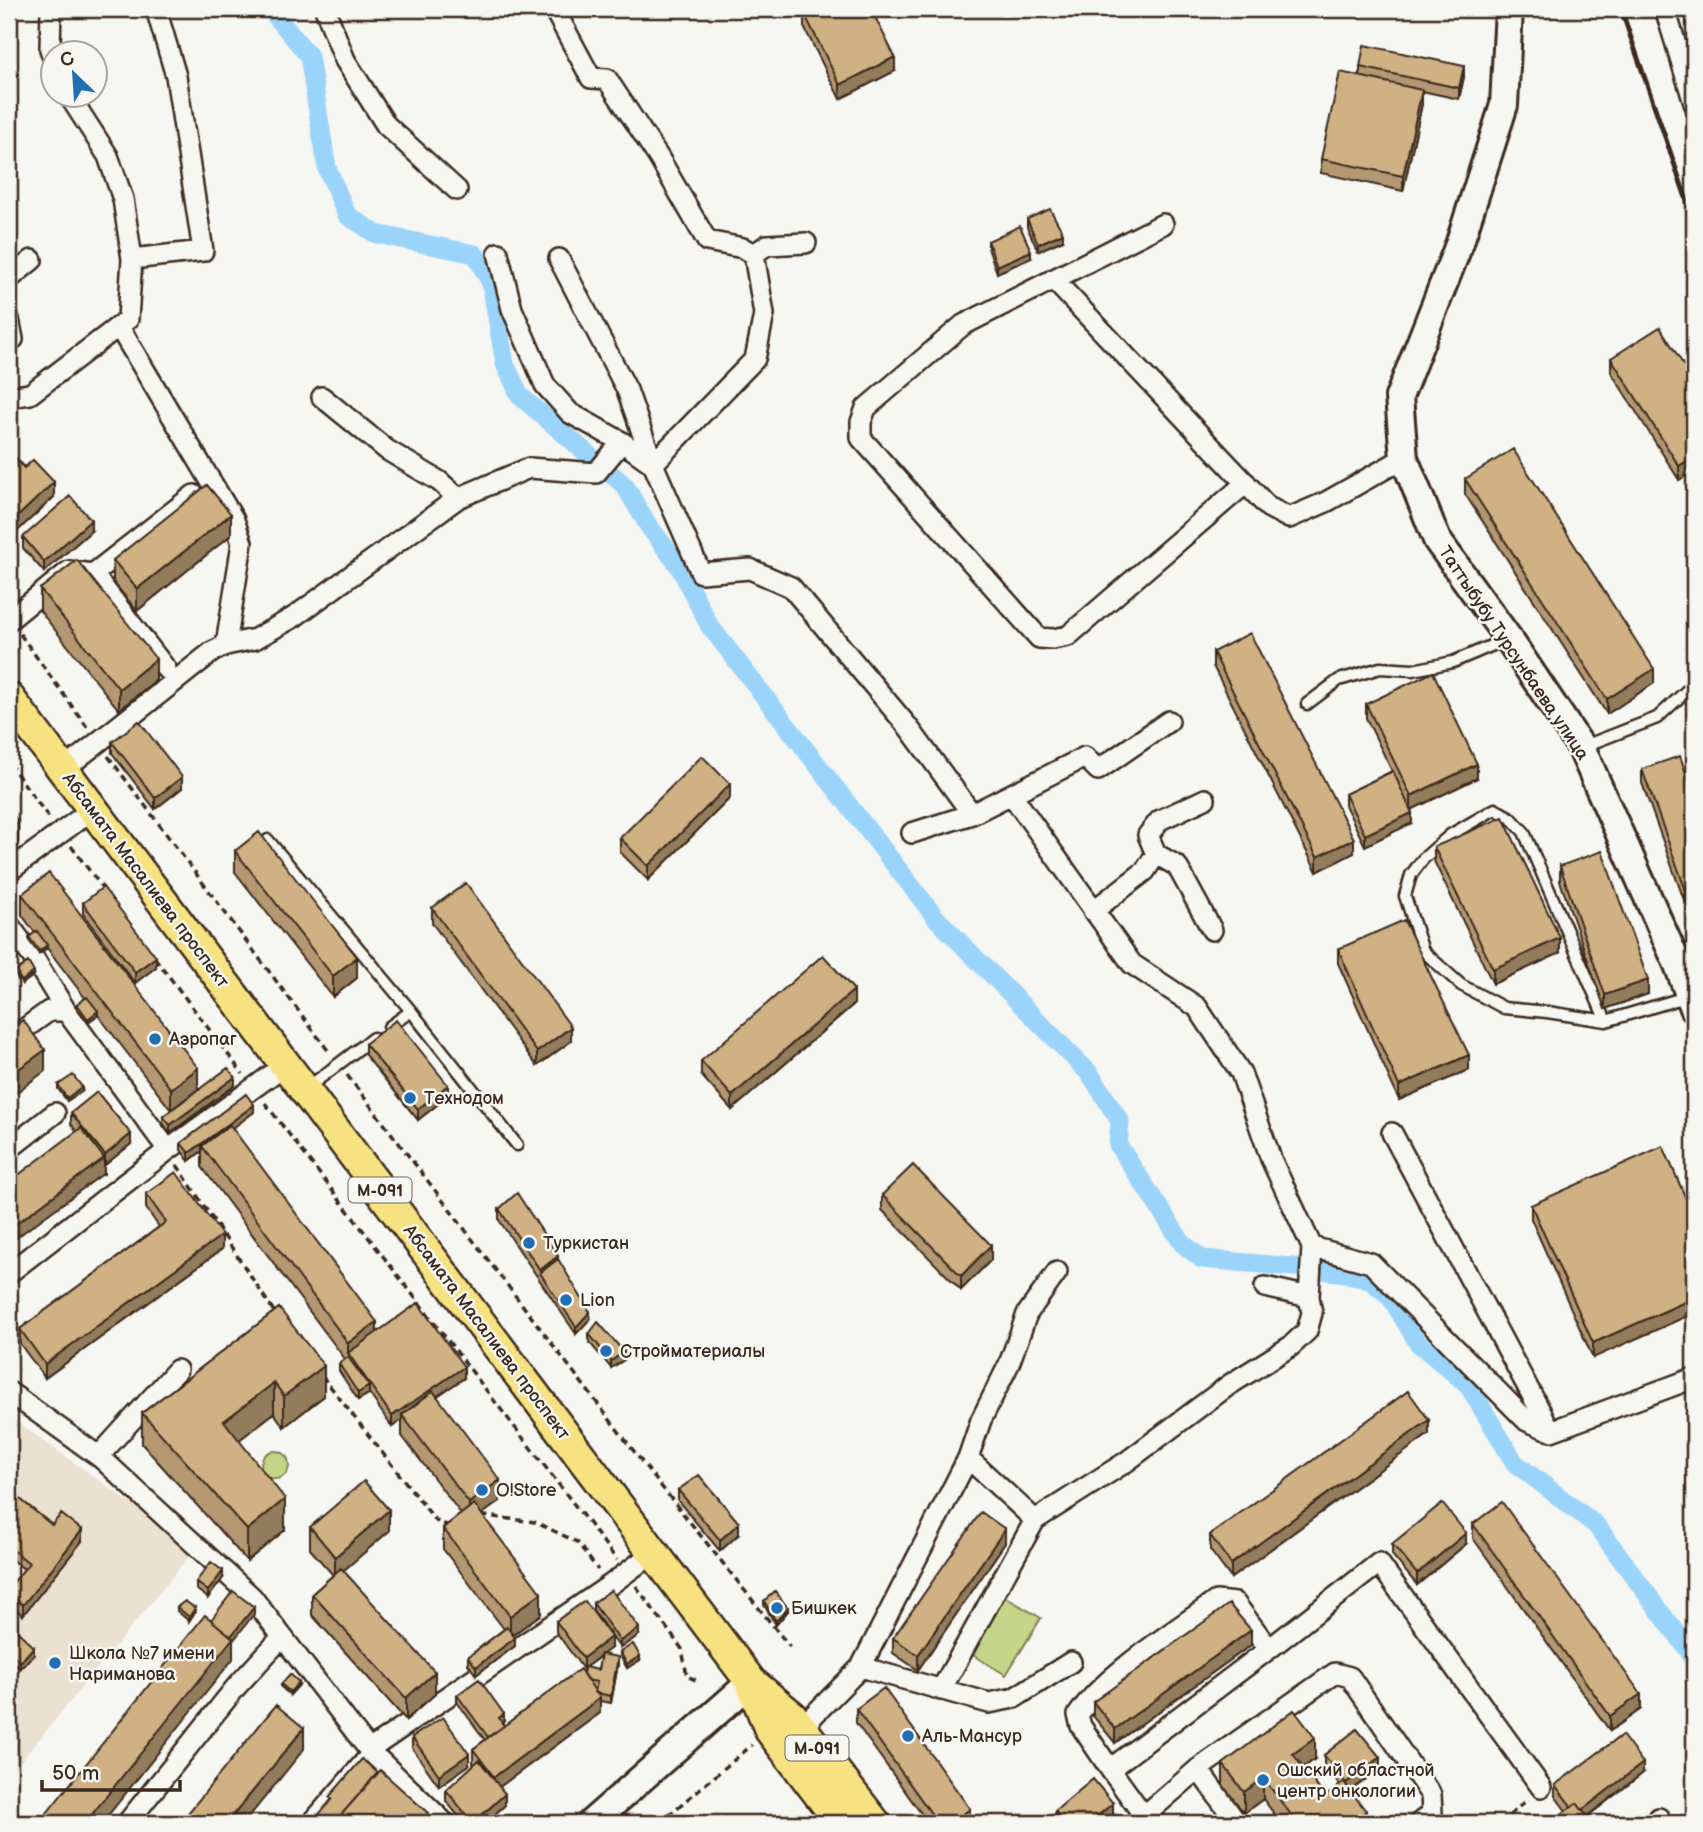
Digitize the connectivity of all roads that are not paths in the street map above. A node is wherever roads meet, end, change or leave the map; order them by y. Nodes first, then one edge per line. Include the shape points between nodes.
1 (51, 9) edge
2 (156, 9) edge
3 (325, 9) edge
4 (554, 9) edge
5 (1510, 9) edge
6 (1666, 9) edge
7 (50, 38) edge
8 (1694, 103) edge
9 (77, 108) edge
10 (457, 190) dead end
11 (1163, 223) dead end
12 (806, 243) dead end
13 (498, 253) dead end
14 (754, 254) junction
15 (132, 259) junction
16 (559, 259) dead end
17 (32, 260) dead end
18 (9, 279) edge
19 (1053, 279) junction
20 (9, 319) edge
21 (119, 327) junction
22 (9, 342) edge
23 (9, 397) edge
24 (322, 397) dead end
25 (616, 449) junction
26 (1404, 458) junction
27 (653, 464) junction
28 (1246, 483) junction
29 (194, 495) edge
30 (458, 498) junction
31 (93, 574) junction
32 (9, 620) edge
33 (1508, 638) junction
34 (226, 645) junction
35 (166, 668) dead end
36 (1694, 684) edge
37 (9, 698) edge
38 (1307, 704) dead end
39 (1169, 721) dead end
40 (1581, 747) junction
41 (63, 770) junction
42 (1012, 794) junction
43 (1205, 799) dead end
44 (93, 809) junction
45 (972, 814) junction
46 (912, 833) dead end
47 (268, 840) edge
48 (1156, 854) junction
49 (9, 870) edge
50 (1094, 911) junction
51 (9, 925) edge
52 (1212, 930) dead end
53 (1692, 1002) edge
54 (66, 1011) junction
55 (411, 1011) junction
56 (1605, 1021) junction
57 (9, 1040) edge
58 (285, 1065) junction
59 (304, 1090) junction
60 (55, 1113) dead end
61 (1392, 1133) dead end
62 (517, 1145) dead end
63 (9, 1149) edge
64 (167, 1150) junction
65 (1311, 1252) junction
66 (1057, 1272) dead end
67 (9, 1273) edge
68 (1265, 1287) dead end
69 (1309, 1289) junction
70 (177, 1370) dead end
71 (1694, 1378) edge
72 (9, 1392) edge
73 (1551, 1431) junction
74 (99, 1456) junction
75 (968, 1458) junction
76 (1035, 1520) junction
77 (654, 1552) junction
78 (282, 1637) junction
79 (1269, 1649) junction
80 (1071, 1662) dead end
81 (861, 1667) junction
82 (751, 1682) junction
83 (941, 1690) junction
84 (801, 1728) junction
85 (369, 1750) junction
86 (1110, 1769) junction
87 (1198, 1769) junction
88 (1541, 1787) road end
89 (1140, 1820) edge
90 (127, 1823) edge
91 (306, 1823) edge
92 (445, 1823) edge
93 (593, 1823) edge
94 (841, 1823) edge
95 (875, 1823) edge
96 (1237, 1823) edge
97 (1419, 1823) edge

1 - 7 street
2 - 15 street via 176,76 203,251
3 - 10 street via 345,60 386,125
4 - 14 street via 590,78 607,79 707,241
5 - 26 street, Таттыбубу Турсунбаева улица via 1504,105 1460,242 1399,397
6 - 8 street
9 - 15 street via 108,156 123,199
11 - 19 street
12 - 14 street via 767,245
13 - 25 street via 512,309 545,385 570,413
14 - 27 street via 764,314 755,359
15 - 21 street via 128,319
16 - 27 street via 627,390
17 - 18 street
19 - 28 street
19 - 28 street via 963,325 866,408 861,438 1039,639 1068,636
20 - 22 street via 13,339
21 - 23 street via 30,394
21 - 34 street via 234,520 242,543
24 - 30 street via 387,450
25 - 27 street
25 - 30 street via 596,473 529,468
26 - 28 street via 1289,518 1268,507
26 - 33 street, Таттыбубу Турсунбаева улица via 1437,540
27 - 45 street via 701,573 750,569 791,587 909,728
29 - 31 street
30 - 34 street via 294,617 255,639
31 - 32 street via 69,570
31 - 35 street
33 - 38 lane via 1453,662 1413,670 1380,668 1339,680
33 - 40 street, Таттыбубу Турсунбаева улица
34 - 41 street
36 - 40 lane via 1657,718
37 - 41 main road, Абсамата Масалиева проспект / М-091
39 - 42 street via 1098,771 1085,757
40 - 53 street, Таттыбубу Турсунбаева улица via 1682,963
41 - 44 main road, Абсамата Масалиева проспект / М-091
42 - 45 street
42 - 50 street
43 - 48 street via 1160,820 1148,835
44 - 49 street
44 - 58 main road, Абсамата Масалиева проспект / М-091
45 - 46 street
47 - 55 lane
48 - 50 street via 1145,871
48 - 52 street via 1177,866
50 - 65 street via 1132,964 1197,1007 1241,1073
51 - 54 street
53 - 56 lane
54 - 57 street via 49,1011
54 - 64 street
55 - 59 lane
55 - 62 lane
56 - 56 lane via 1504,1008 1461,985 1423,951 1405,896 1411,875 1423,859 1450,835 1496,809 1511,818 1524,832
58 - 59 main road, Абсамата Масалиева проспект / М-091
58 - 64 street
59 - 77 main road, Абсамата Масалиева проспект / М-091
60 - 63 street
61 - 73 street
64 - 67 street
65 - 69 street
65 - 73 street via 1371,1263 1527,1420
66 - 75 street via 1027,1314
68 - 69 street
69 - 76 street via 1312,1313 1307,1331 1291,1346
70 - 74 street
71 - 73 street
72 - 74 street
74 - 78 street via 253,1597
75 - 76 street
75 - 81 street
76 - 83 street
77 - 82 main road, Абсамата Масалиева проспект / М-091
77 - 85 street
78 - 85 street
78 - 90 street
79 - 86 street
79 - 86 street via 1235,1603 1216,1601 1128,1665 1078,1715
79 - 88 street via 1379,1563
80 - 83 street via 1014,1698 989,1703
81 - 83 street
81 - 84 street
82 - 84 main road, Абсамата Масалиева проспект / М-091
82 - 93 street
82 - 94 main road, М-091 via 770,1730
84 - 95 main road, Абсамата Масалиева проспект / М-091
85 - 91 lane
85 - 92 street
86 - 89 street
87 - 89 street
87 - 96 street
87 - 97 street via 1335,1673 1350,1677 1431,1795 1432,1814

